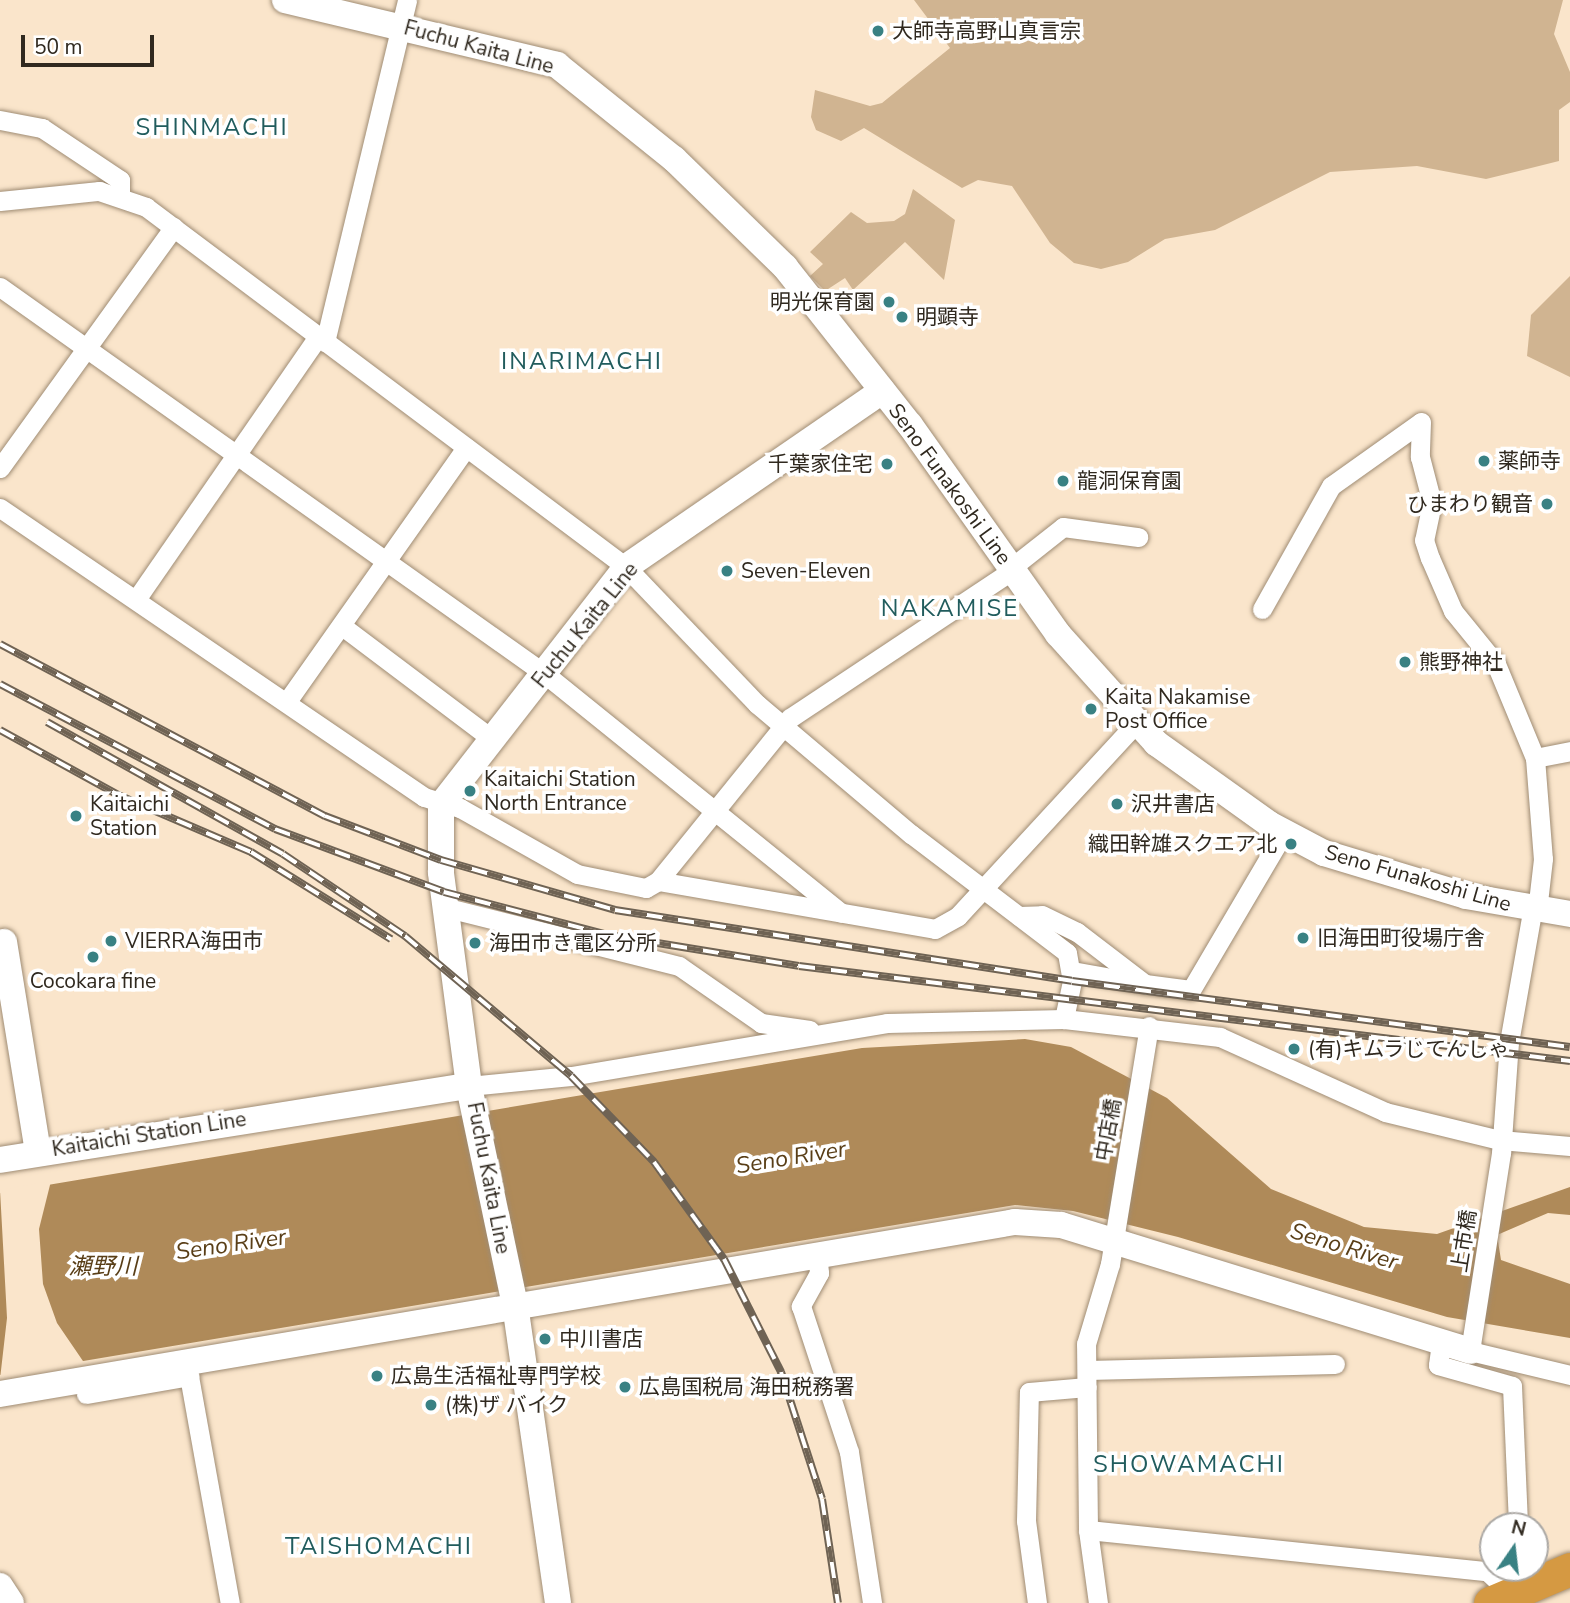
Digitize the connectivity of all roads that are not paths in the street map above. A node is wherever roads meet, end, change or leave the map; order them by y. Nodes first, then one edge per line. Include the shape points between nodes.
1 (285, 0) edge
2 (407, 0) edge
3 (400, 25) junction
4 (0, 120) edge
5 (121, 195) junction
6 (0, 201) edge
7 (173, 228) junction
8 (0, 287) edge
9 (321, 339) junction
10 (86, 348) junction
11 (882, 391) junction
12 (466, 448) junction
13 (236, 456) junction
14 (0, 468) edge
15 (0, 508) edge
16 (1138, 537) dead end
17 (385, 561) junction
18 (626, 567) junction
19 (1012, 569) junction
20 (138, 598) junction
21 (1262, 609) dead end
22 (342, 626) junction
23 (545, 674) junction
24 (288, 700) junction
25 (1136, 723) junction
26 (783, 726) junction
27 (492, 739) junction
28 (1570, 751) edge
29 (1535, 758) junction
30 (441, 805) junction
31 (713, 813) junction
32 (1284, 832) junction
33 (658, 881) junction
34 (981, 891) junction
35 (448, 908) junction
36 (1535, 911) junction
37 (1570, 914) edge
38 (1019, 916) junction
39 (846, 917) junction
40 (1069, 928) junction
41 (4, 942) dead end
42 (1078, 972) junction
43 (1145, 984) junction
44 (1064, 1019) junction
45 (829, 1033) junction
46 (1148, 1034) junction
47 (472, 1095) junction
48 (1570, 1146) edge
49 (1501, 1147) junction
50 (38, 1151) junction
51 (0, 1160) edge
52 (1113, 1233) junction
53 (817, 1253) junction
54 (513, 1298) junction
55 (1441, 1343) junction
56 (1471, 1343) junction
57 (1335, 1364) dead end
58 (1570, 1375) edge
59 (136, 1377) junction
60 (1087, 1379) junction
61 (0, 1394) edge
62 (86, 1394) dead end
63 (1517, 1512) edge
64 (1088, 1530) junction
65 (1570, 1569) edge
66 (0, 1586) edge
67 (1516, 1592) edge
68 (11, 1603) edge
69 (230, 1603) edge
70 (558, 1603) edge
71 (872, 1603) edge
72 (1037, 1603) edge
73 (1098, 1603) edge

1 - 3 main road, Fuchu Kaita Line
2 - 3 street
3 - 9 street
3 - 11 main road, Fuchu Kaita Line via 557,65 740,221 785,267
4 - 5 street via 42,128 120,180
5 - 6 street via 99,191
5 - 7 street
7 - 9 street
7 - 10 street
8 - 10 street
9 - 12 street
9 - 13 street
10 - 13 street
10 - 14 street
11 - 18 main road, Fuchu Kaita Line
11 - 19 main road, Seno Funakoshi Line
12 - 17 street
12 - 18 street
13 - 17 street
13 - 20 street
15 - 20 street
16 - 19 street via 1063,527
17 - 22 street
17 - 23 street
18 - 23 main road, Fuchu Kaita Line
18 - 26 street
19 - 25 main road, Seno Funakoshi Line via 1090,674
19 - 26 street
20 - 24 street
21 - 29 street, 上市橋 via 1331,486 1421,422 1420,457 1432,503 1424,540 1430,558 1453,611 1496,664
22 - 24 street
22 - 27 street
23 - 27 main road, Fuchu Kaita Line
23 - 31 street
24 - 30 street
25 - 32 main road, Seno Funakoshi Line
25 - 34 street
26 - 31 street
26 - 34 street
27 - 30 main road, Fuchu Kaita Line
28 - 29 street
29 - 36 street, 上市橋 via 1543,859
30 - 33 street via 460,808 577,874 646,888
30 - 35 main road, Fuchu Kaita Line
31 - 33 street
31 - 39 street
32 - 36 main road, Seno Funakoshi Line via 1351,862
32 - 43 street via 1191,990
33 - 39 street
34 - 38 street
34 - 39 street via 935,929
35 - 45 street via 679,966 761,1023
35 - 47 main road, Fuchu Kaita Line
36 - 37 main road, Seno Funakoshi Line
36 - 49 street, 上市橋 via 1509,1042
38 - 40 street via 1042,915
38 - 42 street via 1067,953
40 - 42 street
40 - 43 street
41 - 50 main road, Kaitaichi Station Line
42 - 43 street
42 - 44 street
44 - 45 street via 937,1019
44 - 46 street
45 - 47 street
46 - 49 street via 1220,1037 1385,1112
46 - 52 street, 中店橋
47 - 50 main road, Kaitaichi Station Line
47 - 54 main road, Fuchu Kaita Line
48 - 49 street
49 - 56 street, 上市橋
50 - 51 main road
52 - 53 main road via 1015,1222
52 - 55 main road
52 - 60 street, 中店橋 via 1086,1344
53 - 54 main road
53 - 71 street via 819,1273 801,1306 849,1452
54 - 59 main road
54 - 70 main road, Fuchu Kaita Line
55 - 56 main road
55 - 63 street via 1438,1365 1512,1386
56 - 58 street
57 - 60 street
59 - 61 main road
59 - 62 street
59 - 69 street via 189,1376
60 - 64 street, 中店橋
60 - 72 street via 1029,1392 1026,1521
64 - 67 street via 1487,1571
64 - 73 street, 中店橋
65 - 67 highway
66 - 68 main road

